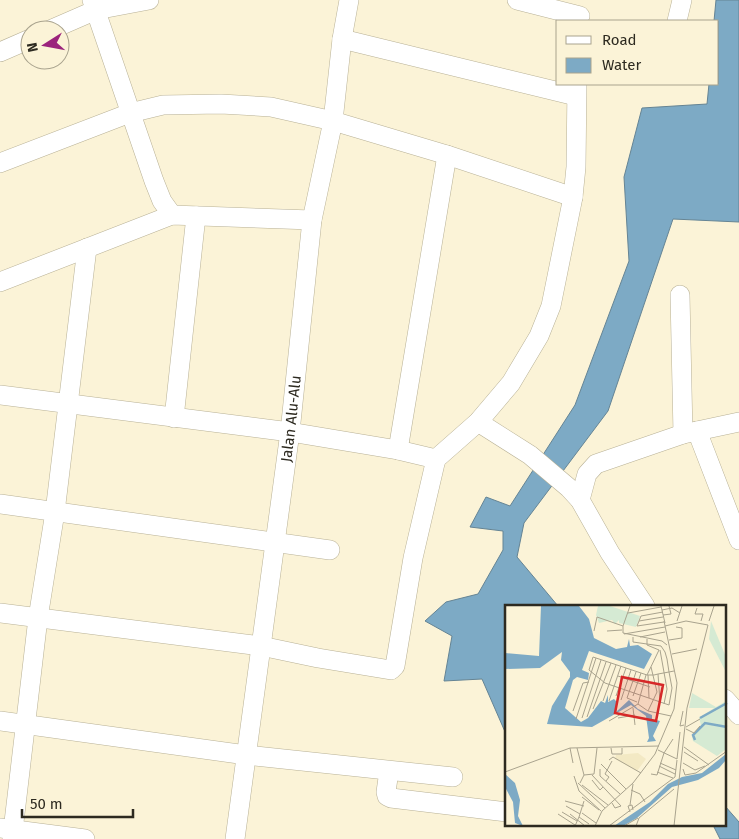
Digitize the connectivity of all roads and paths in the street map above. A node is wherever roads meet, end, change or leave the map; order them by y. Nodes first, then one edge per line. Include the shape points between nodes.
1 (149, 0) edge
2 (349, 0) edge
3 (517, 0) edge
4 (682, 0) edge
5 (94, 5) edge
6 (580, 12) edge
7 (68, 20) edge
8 (678, 20) edge
9 (342, 39) junction
10 (20, 43) edge
11 (0, 52) edge
12 (577, 90) edge
13 (130, 112) junction
14 (333, 121) junction
15 (447, 155) junction
16 (0, 163) edge
17 (573, 197) junction
18 (172, 214) junction
19 (196, 216) junction
20 (312, 220) junction
21 (87, 248) junction
22 (0, 282) edge
23 (680, 295) dead end
24 (0, 396) edge
25 (67, 404) junction
26 (174, 418) junction
27 (478, 422) junction
28 (739, 422) edge
29 (290, 432) junction
30 (690, 433) junction
31 (398, 450) junction
32 (436, 459) junction
33 (574, 494) junction
34 (0, 504) edge
35 (55, 512) junction
36 (735, 515) edge
37 (739, 540) edge
38 (276, 541) junction
39 (330, 550) dead end
40 (643, 605) edge
41 (0, 613) edge
42 (38, 618) junction
43 (261, 646) junction
44 (0, 721) edge
45 (26, 725) junction
46 (246, 755) junction
47 (389, 771) junction
48 (453, 777) dead end
49 (505, 812) edge
50 (8, 832) edge
51 (85, 839) edge
52 (235, 839) edge

1 - 5 street
2 - 9 street, Jalan Alu-Alu
3 - 6 street
4 - 8 street
5 - 7 street
5 - 13 street
9 - 12 street
9 - 14 street, Jalan Alu-Alu
10 - 11 street
12 - 17 street
13 - 14 street via 163,105 271,106
13 - 16 street
13 - 18 street via 162,201
14 - 15 street
14 - 20 street, Jalan Alu-Alu
15 - 17 street
15 - 31 street
17 - 27 street via 552,306 539,336 511,383
18 - 19 street
18 - 21 street
19 - 20 street
19 - 26 street
20 - 29 street, Jalan Alu-Alu
21 - 22 street
21 - 25 street
23 - 30 street
24 - 25 street
25 - 26 street
25 - 35 street
26 - 29 street
27 - 32 street
27 - 33 street via 530,455
28 - 30 street
29 - 31 street
29 - 38 street, Jalan Alu-Alu
30 - 33 street via 596,464
30 - 36 street
31 - 32 street
32 - 43 street via 413,558 395,666 391,670
33 - 40 street
34 - 35 street
35 - 38 street
35 - 42 street
36 - 37 street
38 - 39 street
38 - 43 street, Jalan Alu-Alu
41 - 42 street
42 - 43 street
42 - 45 street
43 - 46 street, Jalan Alu-Alu
44 - 45 street
45 - 46 street
45 - 50 street
46 - 47 street
46 - 52 street, Jalan Alu-Alu
47 - 48 street
47 - 49 street via 386,792 391,798
50 - 51 street

